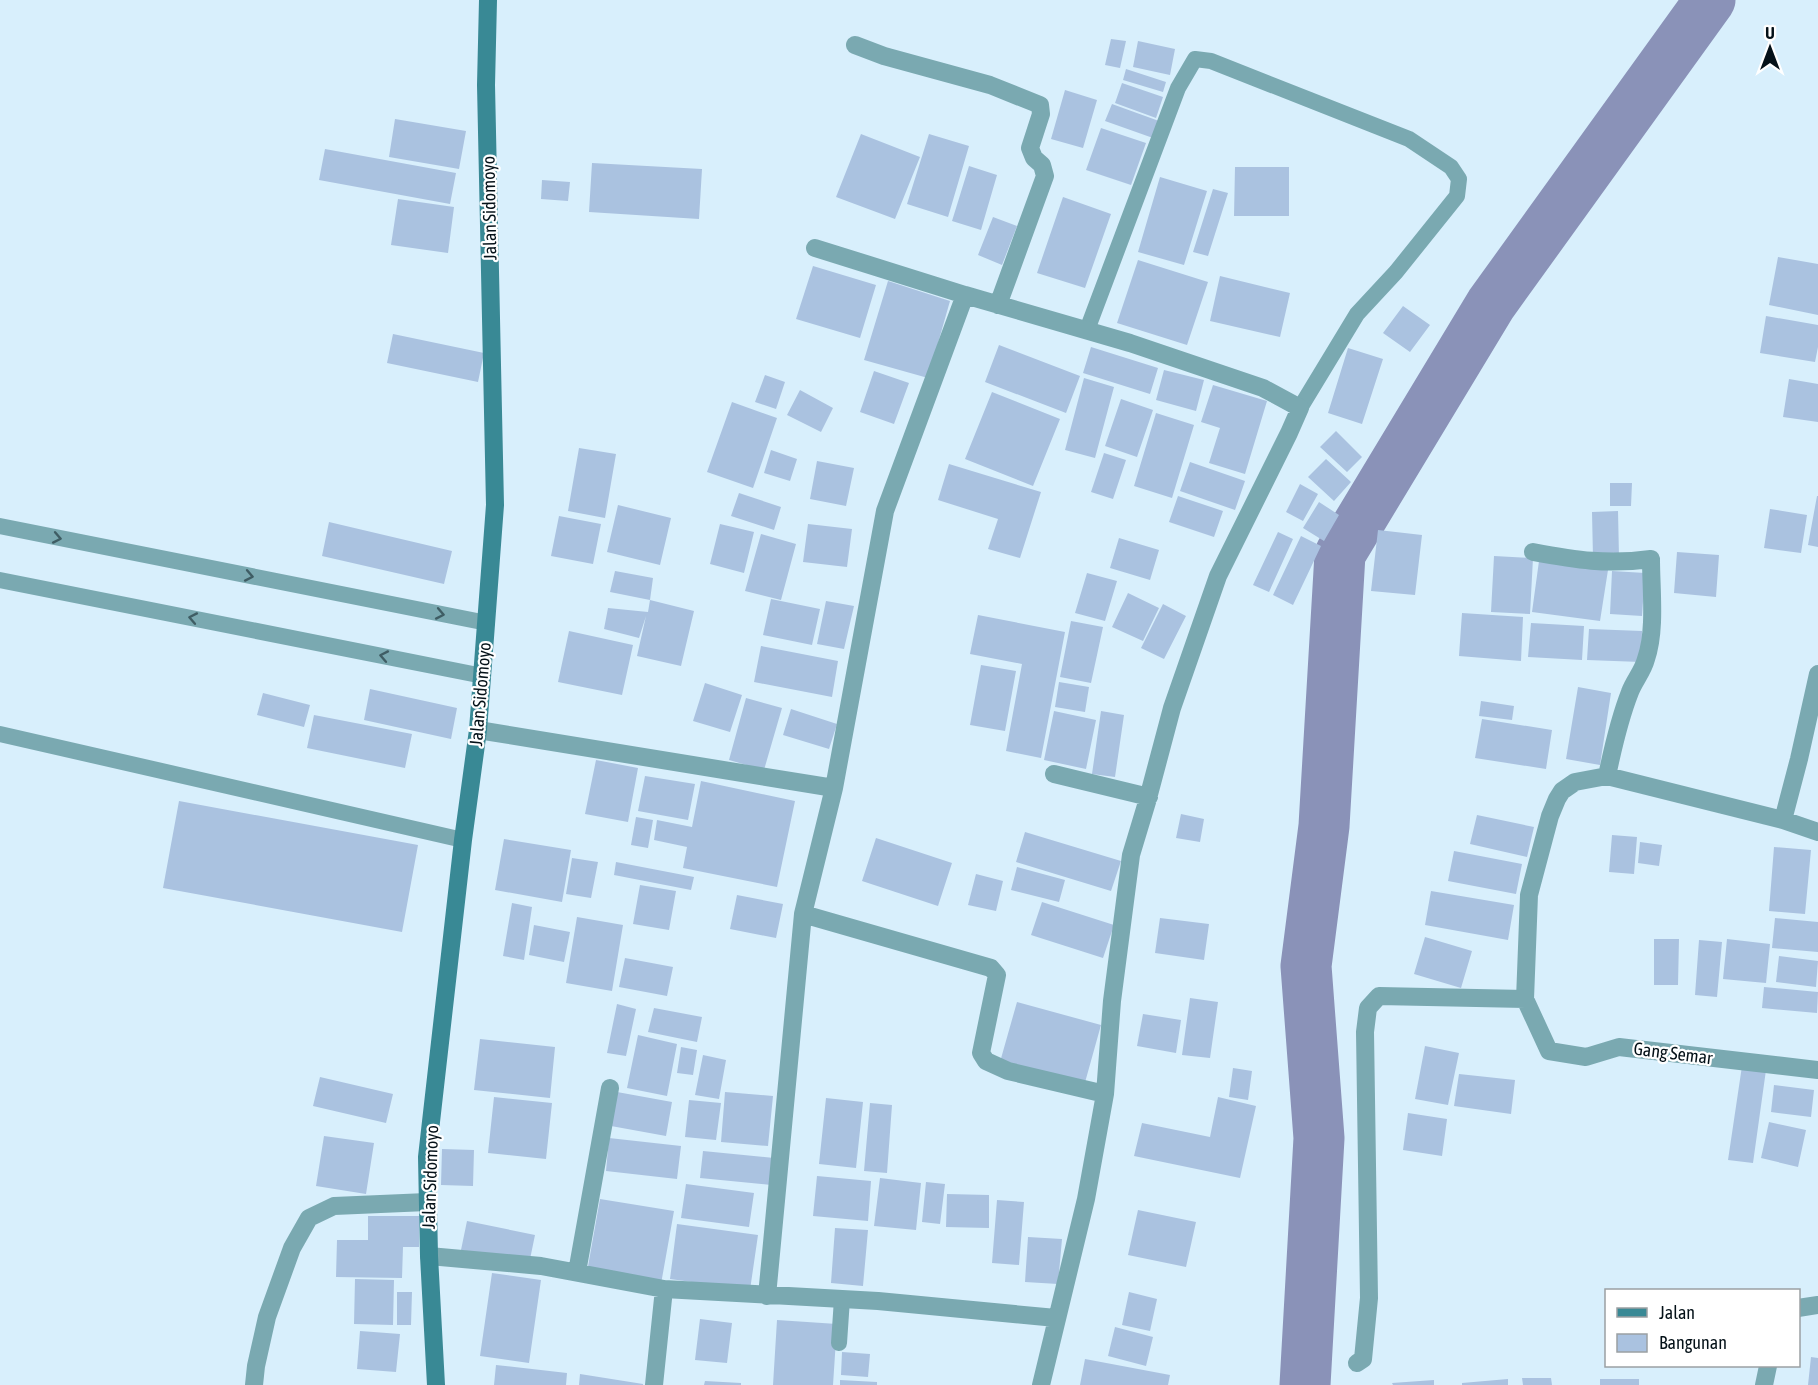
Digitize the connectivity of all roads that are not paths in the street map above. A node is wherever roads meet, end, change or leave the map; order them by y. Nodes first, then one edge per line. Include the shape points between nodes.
1 (488, 0) edge
2 (855, 45) dead end
3 (815, 248) dead end
4 (965, 295) junction
5 (998, 305) junction
6 (1087, 330) junction
7 (1300, 408) junction
8 (0, 526) edge
9 (1533, 552) dead end
10 (0, 580) edge
11 (487, 623) junction
12 (1818, 674) edge
13 (483, 676) junction
14 (478, 730) junction
15 (0, 734) edge
16 (1054, 774) dead end
17 (1607, 776) junction
18 (834, 788) junction
19 (1149, 797) junction
20 (1783, 820) junction
21 (1818, 832) edge
22 (463, 840) junction
23 (804, 914) junction
24 (1525, 999) junction
25 (1818, 1070) edge
26 (610, 1088) dead end
27 (1106, 1094) junction
28 (427, 1202) junction
29 (429, 1256) junction
30 (577, 1272) junction
31 (664, 1289) junction
32 (767, 1296) junction
33 (842, 1299) junction
34 (1818, 1305) edge
35 (1800, 1308) edge
36 (1056, 1318) junction
37 (839, 1343) dead end
38 (1357, 1362) dead end
39 (1768, 1367) edge
40 (254, 1385) edge
41 (436, 1385) edge
42 (654, 1385) edge
43 (1041, 1385) edge
44 (1764, 1385) edge

1 - 11 main road, Jalan Sidomoyo via 486,85 495,505
2 - 5 street via 990,85 1040,105 1041,114 1030,148 1045,176
3 - 4 street
4 - 5 street
4 - 18 street via 885,511
5 - 6 street
6 - 7 street via 1263,388
6 - 7 lane via 1178,88 1195,59 1212,61 1409,139 1451,167 1459,179 1457,196 1358,314
7 - 19 street via 1218,576 1172,708
8 -> 11 lane
9 - 17 street via 1578,561 1623,563 1651,559 1651,639 1646,661 1622,712
13 -> 10 lane
11 - 13 main road, Jalan Sidomoyo
12 - 20 street
13 - 14 main road, Jalan Sidomoyo
14 - 18 street
14 - 22 main road, Jalan Sidomoyo
15 - 22 lane
16 - 19 street
17 - 20 street
17 - 24 street via 1575,782 1562,791 1553,806 1529,895
18 - 23 street
19 - 27 street via 1131,855 1112,1001
20 - 21 street
22 - 28 main road, Jalan Sidomoyo via 427,1157
23 - 27 street via 991,968 997,975 981,1053 986,1061 1008,1071
23 - 32 street
24 - 25 street, Gang Semar via 1549,1051 1586,1057 1619,1047
24 - 38 street via 1379,996 1368,1008 1365,1032 1369,1298 1363,1359
26 - 30 street
27 - 36 street via 1086,1199
28 - 29 main road, Jalan Sidomoyo
28 - 40 street via 334,1206 309,1218 292,1248 267,1317
29 - 30 street
29 - 41 main road, Jalan Sidomoyo
30 - 31 street
31 - 32 street
31 - 42 street
32 - 33 street
33 - 36 street
33 - 37 lane
34 - 35 street
36 - 43 street
39 - 44 street

